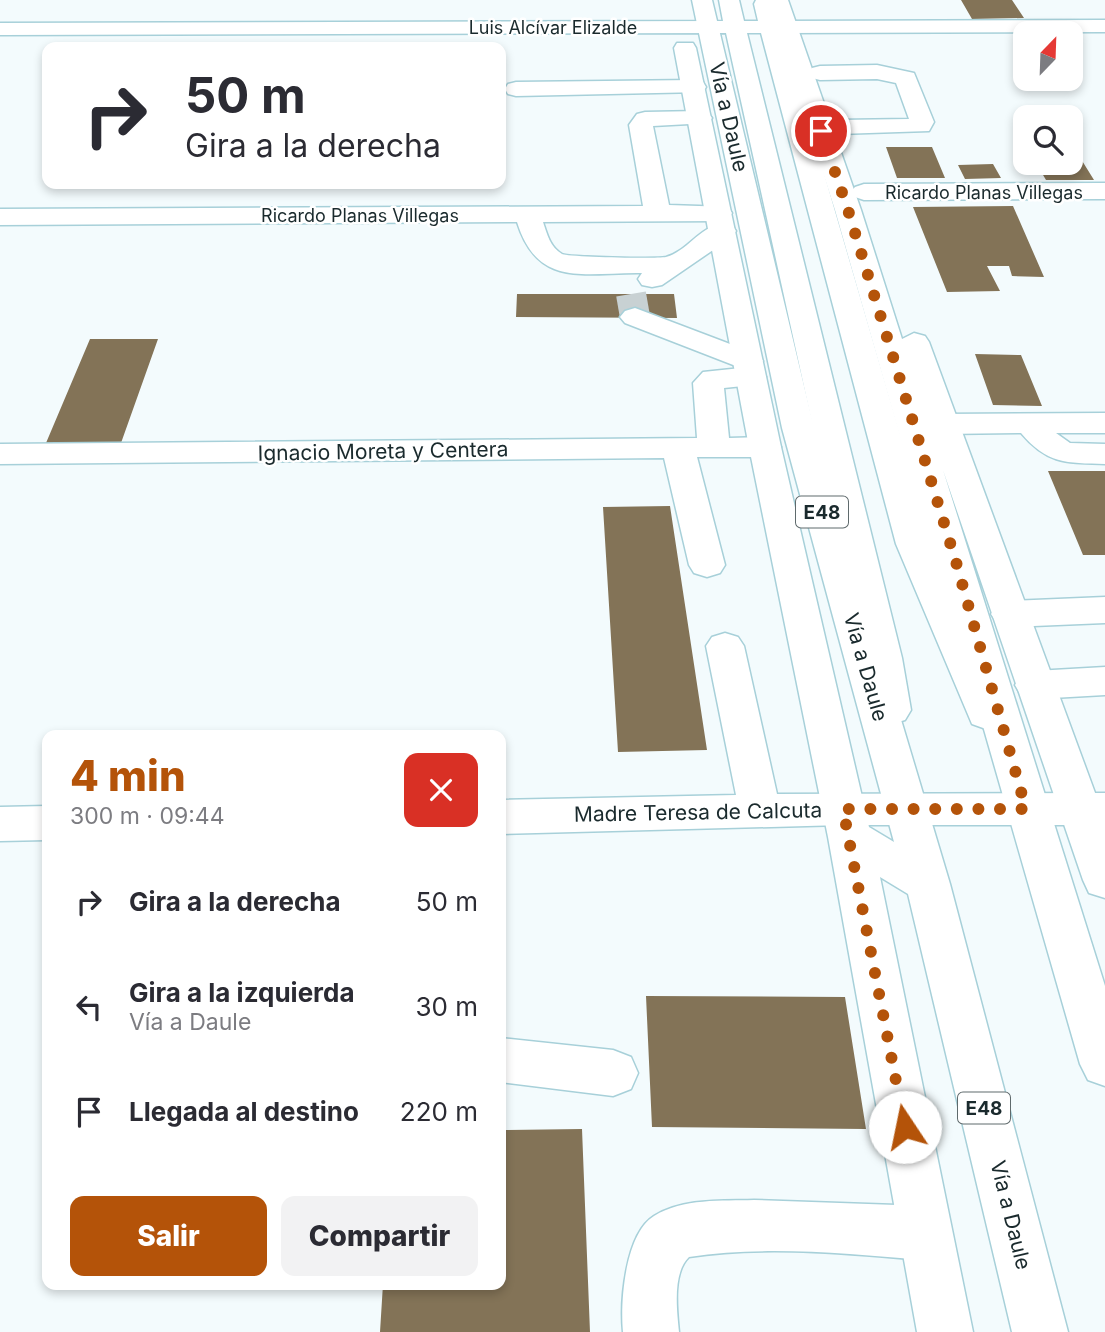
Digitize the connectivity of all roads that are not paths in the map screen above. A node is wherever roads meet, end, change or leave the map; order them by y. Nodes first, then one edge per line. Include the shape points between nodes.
1 (31, 9) dead end
2 (433, 9) dead end
3 (744, 14) edge
4 (1105, 26) edge
5 (647, 27) junction
6 (10, 29) edge
7 (820, 73) junction
8 (695, 88) junction
9 (516, 89) dead end
10 (700, 118) junction
11 (839, 127) junction
12 (1105, 191) edge
13 (864, 192) junction
14 (657, 213) junction
15 (527, 214) junction
16 (0, 218) edge
17 (721, 222) junction
18 (673, 265) junction
19 (873, 293) junction
20 (905, 314) junction
21 (750, 369) junction
22 (1029, 423) junction
23 (1105, 423) edge
24 (942, 424) junction
25 (713, 434) junction
26 (765, 447) junction
27 (678, 448) junction
28 (469, 450) junction
29 (0, 454) edge
30 (1105, 454) edge
31 (707, 565) dead end
32 (1105, 610) edge
33 (1010, 614) junction
34 (724, 646) dead end
35 (1105, 681) edge
36 (1035, 685) junction
37 (906, 809) junction
38 (1026, 809) junction
39 (1093, 809) edge
40 (760, 811) junction
41 (506, 817) edge
42 (42, 823) edge
43 (846, 823) junction
44 (0, 824) edge
45 (1105, 880) edge
46 (928, 884) junction
47 (506, 1061) edge
48 (1105, 1064) edge
49 (613, 1073) dead end
50 (925, 1233) junction
51 (651, 1332) edge
52 (944, 1332) edge
53 (1040, 1332) edge

1 - 6 main road
2 - 5 main road via 643,8
3 - 4 main road, Luis Alcívar Elizalde
3 - 5 main road, Luis Alcívar Elizalde
3 - 7 main road
3 - 8 main road, Vía a Daule / E48
3 - 19 main road via 848,210
3 - 37 main road, Vía a Daule via 883,658
3 - 37 main road, Vía a Daule / E48 via 798,428
3 - 38 main road via 914,544
5 - 6 main road, Luis Alcívar Elizalde
7 - 11 main road
7 - 11 main road via 877,72 906,79 922,122 913,127
8 - 9 main road
8 - 10 main road, Vía a Daule / E48
10 - 14 main road via 653,117 641,125
10 - 17 main road, Vía a Daule / E48
11 - 13 main road
12 - 13 main road, Ricardo Planas Villegas
13 - 20 main road
14 - 15 main road, Ricardo Planas Villegas
14 - 17 main road, Ricardo Planas Villegas
15 - 16 main road, Ricardo Planas Villegas
15 - 18 main road via 547,259 562,264
17 - 18 main road
17 - 21 main road, Vía a Daule / E48
18 - 21 main road via 633,305
19 - 20 main road
19 - 38 main road
20 - 24 main road
21 - 25 main road via 708,383
21 - 26 main road, Vía a Daule / E48
22 - 23 main road
22 - 24 main road
22 - 30 main road via 1050,449
24 - 33 main road
25 - 26 main road, Ignacio Moreta y Centera
25 - 27 main road, Ignacio Moreta y Centera
25 - 28 main road via 476,428 469,431
26 - 43 main road, Vía a Daule / E48
27 - 28 main road, Ignacio Moreta y Centera
27 - 31 main road
28 - 29 main road, Ignacio Moreta y Centera
32 - 33 main road
33 - 36 main road
34 - 40 main road
35 - 36 main road
36 - 39 main road
37 - 38 main road, Madre Teresa de Calcuta
37 - 43 main road, Madre Teresa de Calcuta
37 - 46 main road, Vía a Daule / E48
38 - 39 main road, Madre Teresa de Calcuta
38 - 48 main road
39 - 45 main road
40 - 41 main road, Madre Teresa de Calcuta
40 - 43 main road, Madre Teresa de Calcuta
42 - 44 main road
43 - 46 main road
43 - 50 main road, Vía a Daule
46 - 53 main road, Vía a Daule / E48
47 - 49 main road
50 - 51 main road via 698,1227 671,1236 660,1252 650,1289
50 - 52 main road, Vía a Daule

